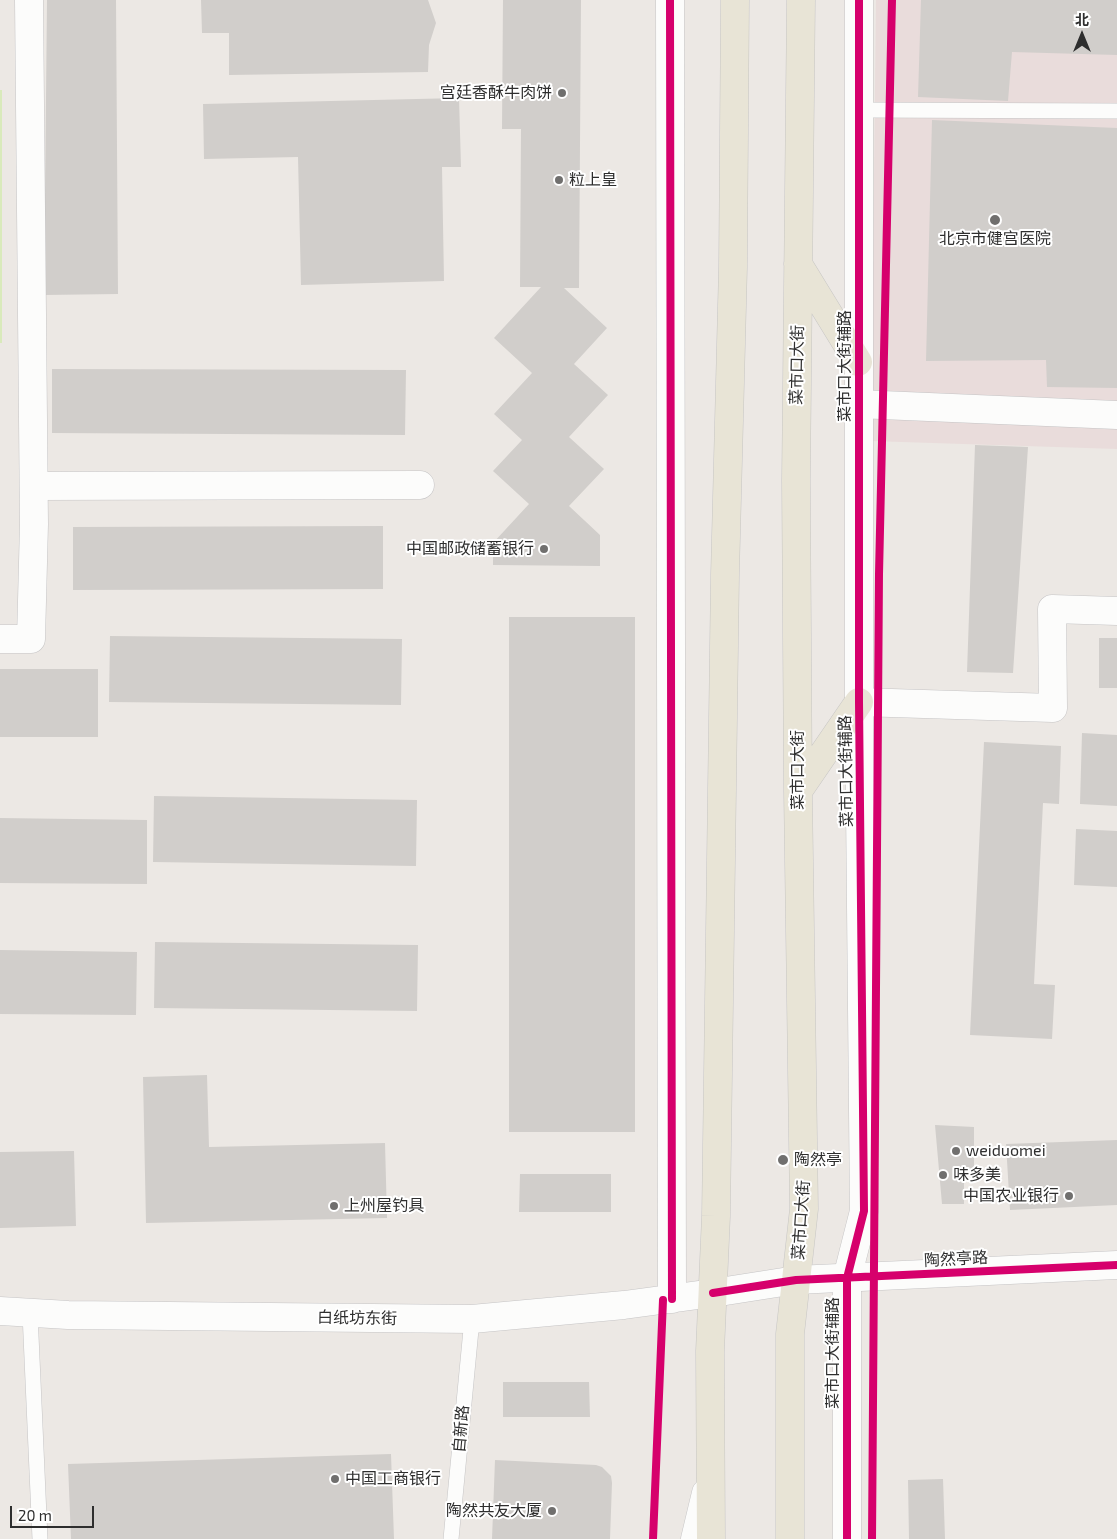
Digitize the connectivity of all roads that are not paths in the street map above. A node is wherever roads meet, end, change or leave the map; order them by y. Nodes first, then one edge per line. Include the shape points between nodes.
1 (29, 0) edge
2 (670, 0) edge
3 (735, 0) edge
4 (801, 0) edge
5 (859, 0) edge
6 (859, 110) junction
7 (1117, 111) edge
8 (798, 264) junction
9 (858, 362) junction
10 (858, 404) junction
11 (1117, 415) edge
12 (420, 485) dead end
13 (34, 486) junction
14 (1117, 611) edge
15 (0, 639) edge
16 (859, 702) junction
17 (798, 791) junction
18 (1117, 1264) edge
19 (847, 1278) junction
20 (796, 1280) junction
21 (713, 1293) junction
22 (672, 1299) junction
23 (0, 1311) edge
24 (30, 1312) junction
25 (472, 1319) junction
26 (710, 1478) junction
27 (40, 1539) edge
28 (451, 1539) edge
29 (695, 1539) edge
30 (711, 1539) edge
31 (790, 1539) edge
32 (847, 1539) edge

1 - 13 street
2 - 22 street
3 - 21 main road via 733,268
4 - 8 main road, 菜市口大街
5 - 6 street, 菜市口大街辅路
6 - 7 lane
6 - 9 street, 菜市口大街辅路
8 - 9 main road
8 - 17 main road, 菜市口大街
9 - 10 street, 菜市口大街辅路
10 - 11 street
10 - 16 street, 菜市口大街辅路
12 - 13 street
13 - 15 street via 31,639
14 - 16 street via 1052,609 1053,708
16 - 17 main road
16 - 19 street, 菜市口大街辅路 via 864,1211
17 - 20 main road, 菜市口大街 via 804,1209
18 - 19 street, 陶然亭路
19 - 20 street, 陶然亭路
19 - 32 street, 菜市口大街辅路
20 - 21 street, 陶然亭路
20 - 31 main road, 菜市口大街 via 790,1334
21 - 22 street, 白纸坊东街
21 - 26 main road
22 - 25 street, 白纸坊东街
23 - 24 street, 白纸坊东街
24 - 25 street, 白纸坊东街
24 - 27 lane
25 - 28 lane, 自新路
26 - 29 street
26 - 30 main road

